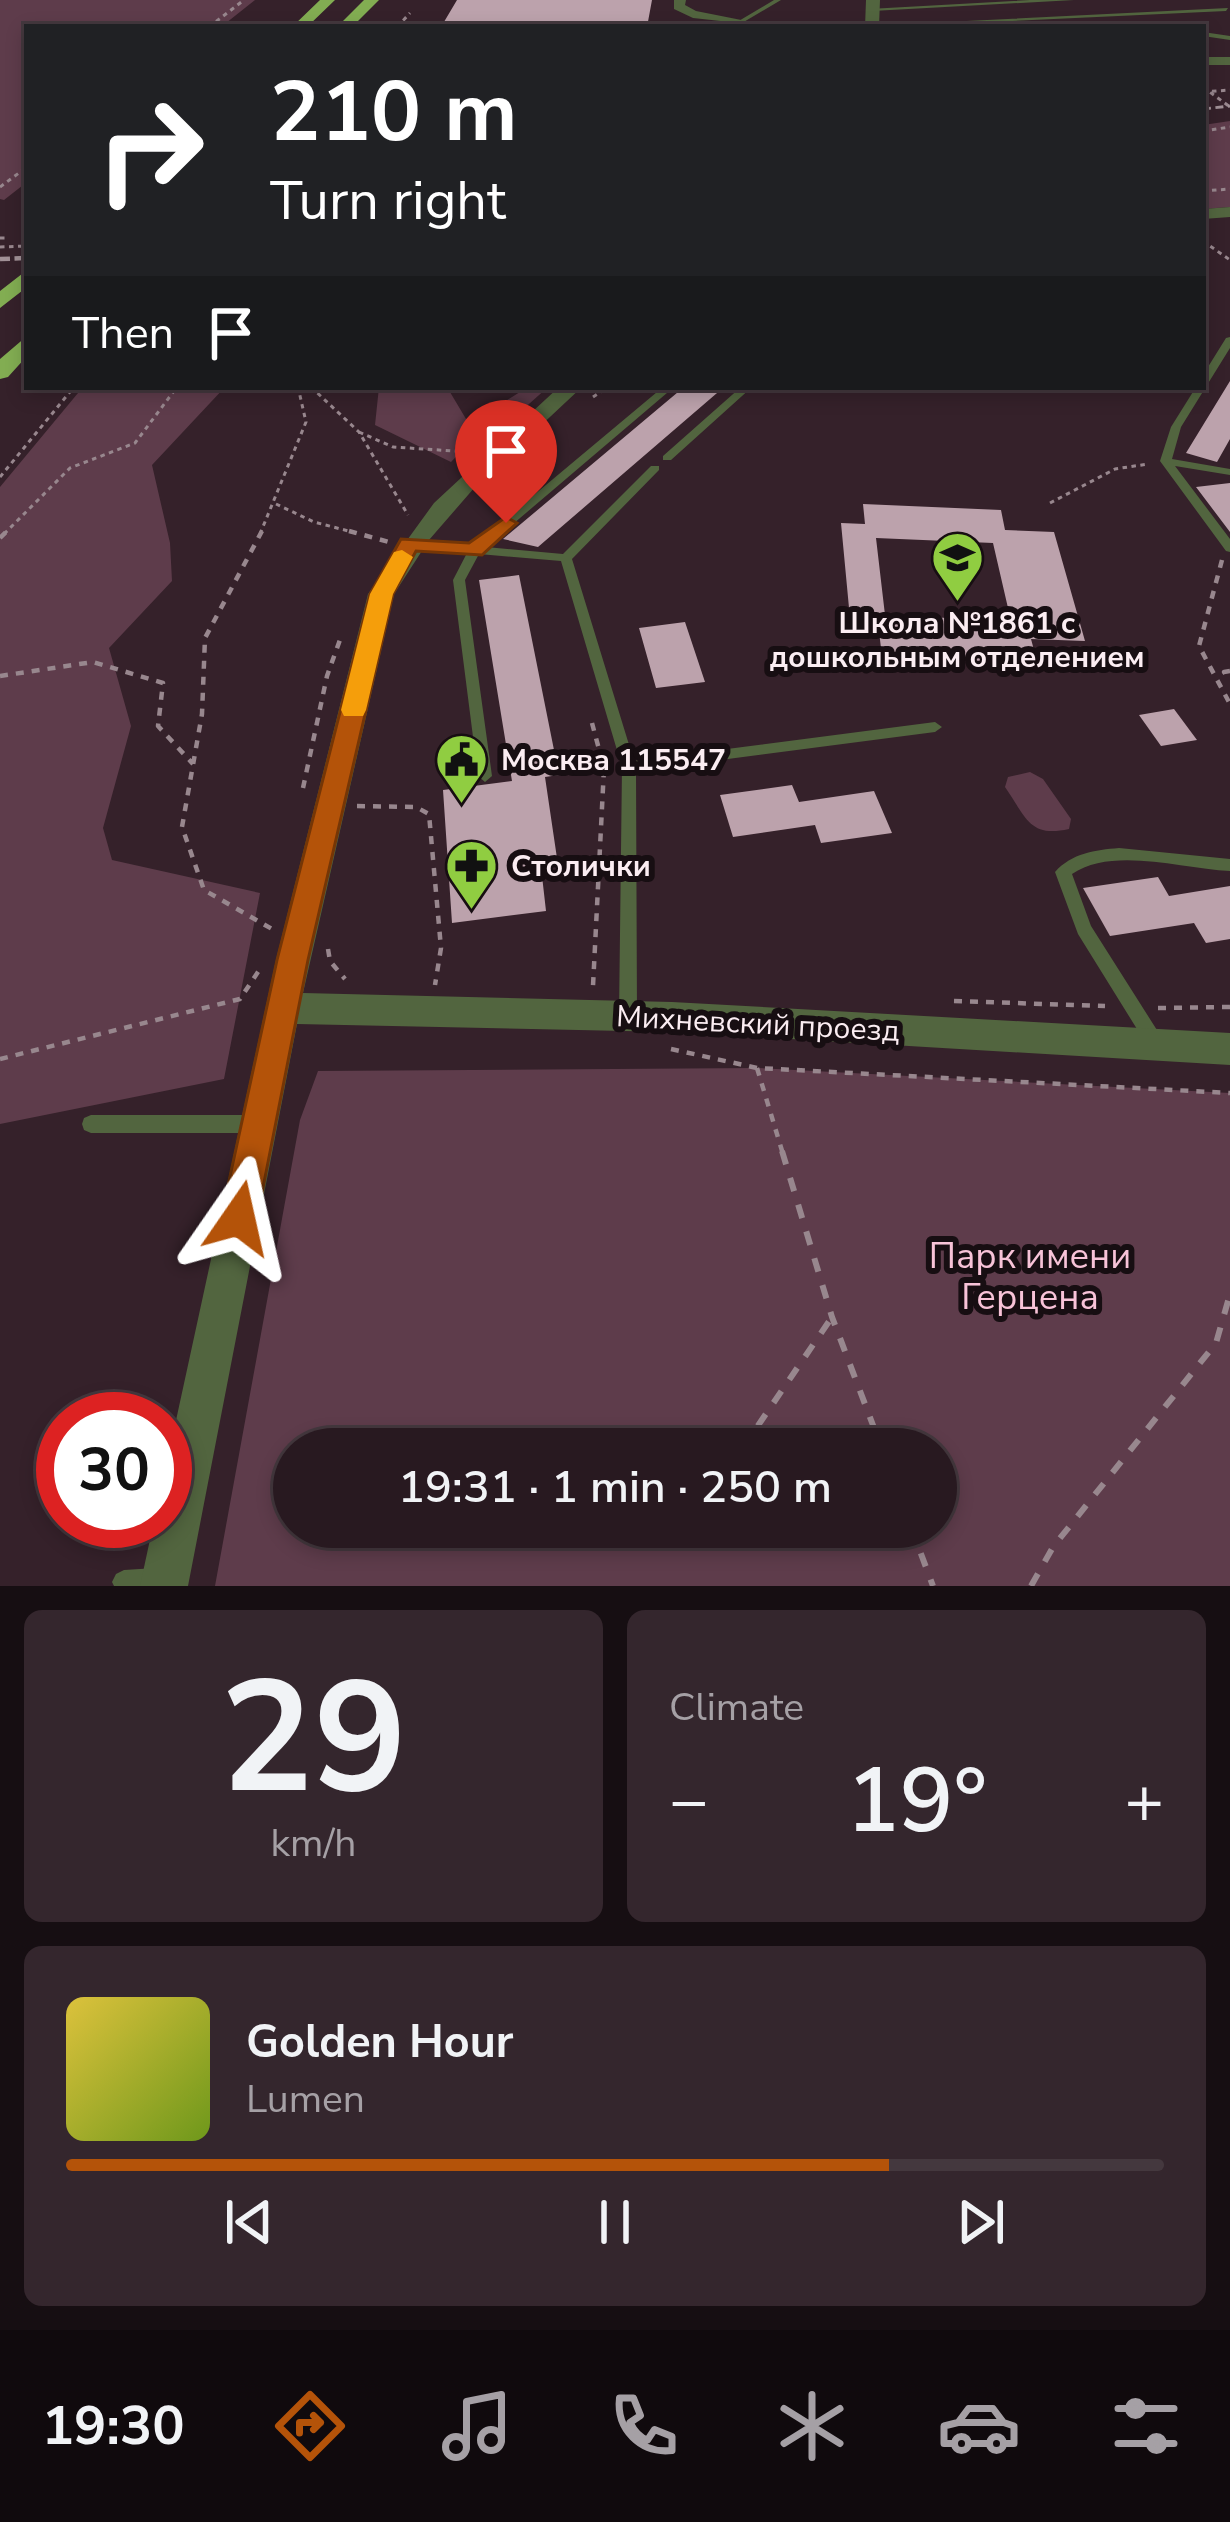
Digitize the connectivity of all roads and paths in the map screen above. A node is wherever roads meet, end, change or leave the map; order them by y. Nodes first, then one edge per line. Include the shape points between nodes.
1 (244, 0) edge
2 (328, 0) edge
3 (372, 0) edge
4 (680, 0) edge
5 (778, 0) edge
6 (1072, 0) edge
7 (1081, 0) edge
8 (1214, 0) edge
9 (873, 5) edge
10 (1228, 9) edge
11 (410, 14) dead end
12 (1200, 18) dead end
13 (740, 22) junction
14 (213, 24) edge
15 (302, 24) edge
16 (347, 24) edge
17 (400, 24) edge
18 (752, 24) edge
19 (941, 24) edge
20 (1185, 24) edge
21 (1206, 90) edge
22 (1230, 90) edge
23 (1210, 91) junction
24 (1230, 107) edge
25 (24, 169) edge
26 (0, 188) edge
27 (0, 238) edge
28 (0, 246) edge
29 (24, 279) edge
30 (0, 302) edge
31 (1230, 340) edge
32 (24, 346) edge
33 (0, 372) edge
34 (1206, 379) edge
35 (72, 390) edge
36 (175, 390) edge
37 (299, 390) edge
38 (314, 390) edge
39 (665, 390) edge
40 (744, 390) edge
41 (1199, 390) edge
42 (582, 393) edge
43 (359, 432) junction
44 (482, 452) dead end
45 (1166, 461) junction
46 (1230, 472) edge
47 (0, 476) edge
48 (1050, 503) dead end
49 (276, 504) junction
50 (404, 536) junction
51 (0, 538) edge
52 (1228, 545) edge
53 (474, 550) junction
54 (566, 558) junction
55 (1230, 671) edge
56 (0, 676) edge
57 (1230, 679) edge
58 (1230, 704) edge
59 (588, 705) dead end
60 (935, 727) dead end
61 (193, 764) junction
62 (629, 767) junction
63 (485, 776) dead end
64 (357, 806) dead end
65 (1230, 865) edge
66 (272, 928) dead end
67 (328, 945) dead end
68 (266, 959) dead end
69 (330, 961) dead end
70 (434, 987) dead end
71 (592, 991) dead end
72 (285, 1008) junction
73 (628, 1016) junction
74 (1157, 1047) junction
75 (671, 1049) dead end
76 (1230, 1049) edge
77 (0, 1059) edge
78 (757, 1067) junction
79 (1230, 1093) edge
80 (91, 1124) dead end
81 (258, 1124) junction
82 (1230, 1294) edge
83 (832, 1317) junction
84 (756, 1428) edge
85 (874, 1428) edge
86 (919, 1548) edge
87 (151, 1583) edge
88 (933, 1586) edge
89 (1031, 1586) edge

1 - 14 path
2 - 15 highway
3 - 16 highway
4 - 13 street via 693,14
5 - 13 lane
6 - 7 lane
6 - 9 lane
8 - 10 lane
10 - 19 lane
11 - 17 path
12 - 20 lane
13 - 18 street
21 - 23 path
22 - 23 path
23 - 24 path
25 - 26 path
27 - 28 path via 8,238
29 - 30 highway
31 - 34 lane
32 - 33 highway
35 - 47 path
36 - 51 path via 135,443 70,468
37 - 49 path via 306,422
38 - 43 path
39 - 53 lane
40 - 54 lane
41 - 45 lane
42 - 50 street
43 - 44 path via 393,447
43 - 50 path
45 - 46 lane
45 - 48 path via 1115,469
45 - 52 lane
49 - 50 path via 314,522
49 - 61 path via 205,638
50 - 53 lane
50 - 72 street via 381,594
52 - 58 path via 1199,646
53 - 54 lane
53 - 63 lane via 459,580
54 - 62 lane
55 - 57 path
56 - 61 path via 93,662 163,683 158,726
59 - 71 path via 604,768
60 - 62 lane
61 - 66 path via 182,827 204,890
62 - 73 lane
64 - 70 path via 429,814 441,947
65 - 74 lane via 1127,853 1072,863 1063,872 1084,929
67 - 69 path
68 - 77 path via 240,998
72 - 73 street, Михневский проезд
72 - 81 street
73 - 74 street, Михневский проезд
74 - 76 street, Михневский проезд
75 - 78 path
78 - 79 path
78 - 83 path
80 - 81 lane
81 - 87 street
82 - 89 path via 1216,1343 1053,1547
83 - 84 path
83 - 85 path
86 - 88 path

